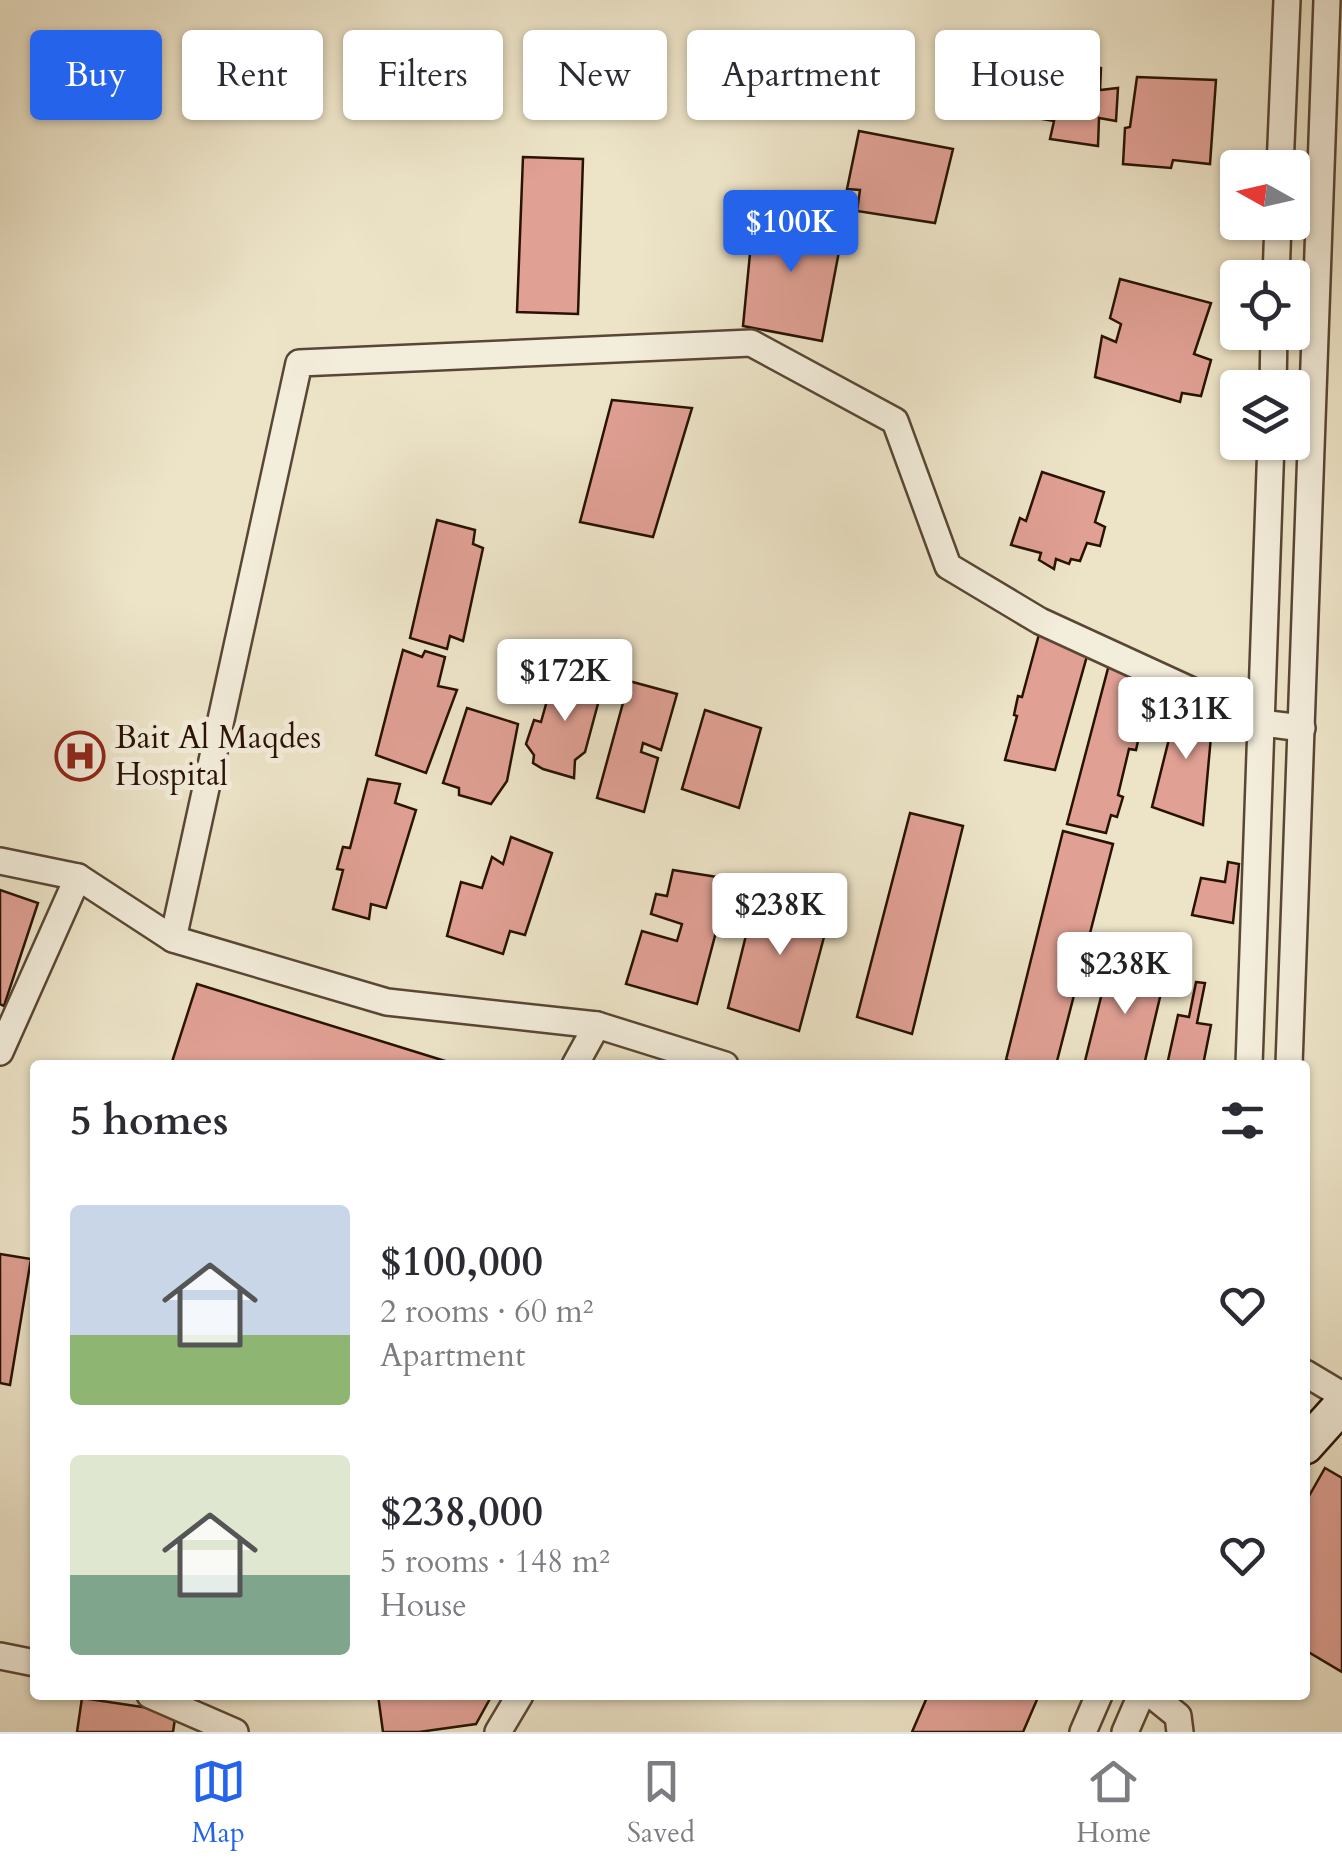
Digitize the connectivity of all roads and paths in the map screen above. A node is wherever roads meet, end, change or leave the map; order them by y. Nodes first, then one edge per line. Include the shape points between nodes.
1 (1287, 0) edge
2 (1327, 0) edge
3 (1281, 150) edge
4 (1270, 460) edge
5 (1262, 723) junction
6 (1302, 728) junction
7 (0, 861) edge
8 (78, 877) junction
9 (173, 939) junction
10 (597, 1025) junction
11 (0, 1052) edge
12 (579, 1060) edge
13 (709, 1060) edge
14 (1249, 1060) edge
15 (1289, 1060) edge
16 (1310, 1376) edge
17 (1342, 1395) edge
18 (1342, 1405) edge
19 (1310, 1440) edge
20 (0, 1656) edge
21 (30, 1661) edge
22 (156, 1700) edge
23 (517, 1700) edge
24 (1098, 1700) edge
25 (1139, 1700) edge
26 (1158, 1700) edge
27 (178, 1720) edge
28 (235, 1732) edge
29 (498, 1732) edge
30 (1083, 1732) edge
31 (1125, 1732) edge
32 (1180, 1732) edge

1 - 3 street
2 - 6 street
4 - 5 street
5 - 6 street
5 - 9 street via 1040,621 948,566 895,420 751,343 299,363
5 - 14 street
6 - 15 street
7 - 8 street
8 - 9 street
8 - 11 street
9 - 10 street via 387,1002
10 - 12 street
10 - 13 street
16 - 17 street
18 - 19 street
20 - 21 street
22 - 27 street
23 - 29 street
24 - 30 street
25 - 31 street
26 - 32 street via 1178,1716
27 - 28 street

